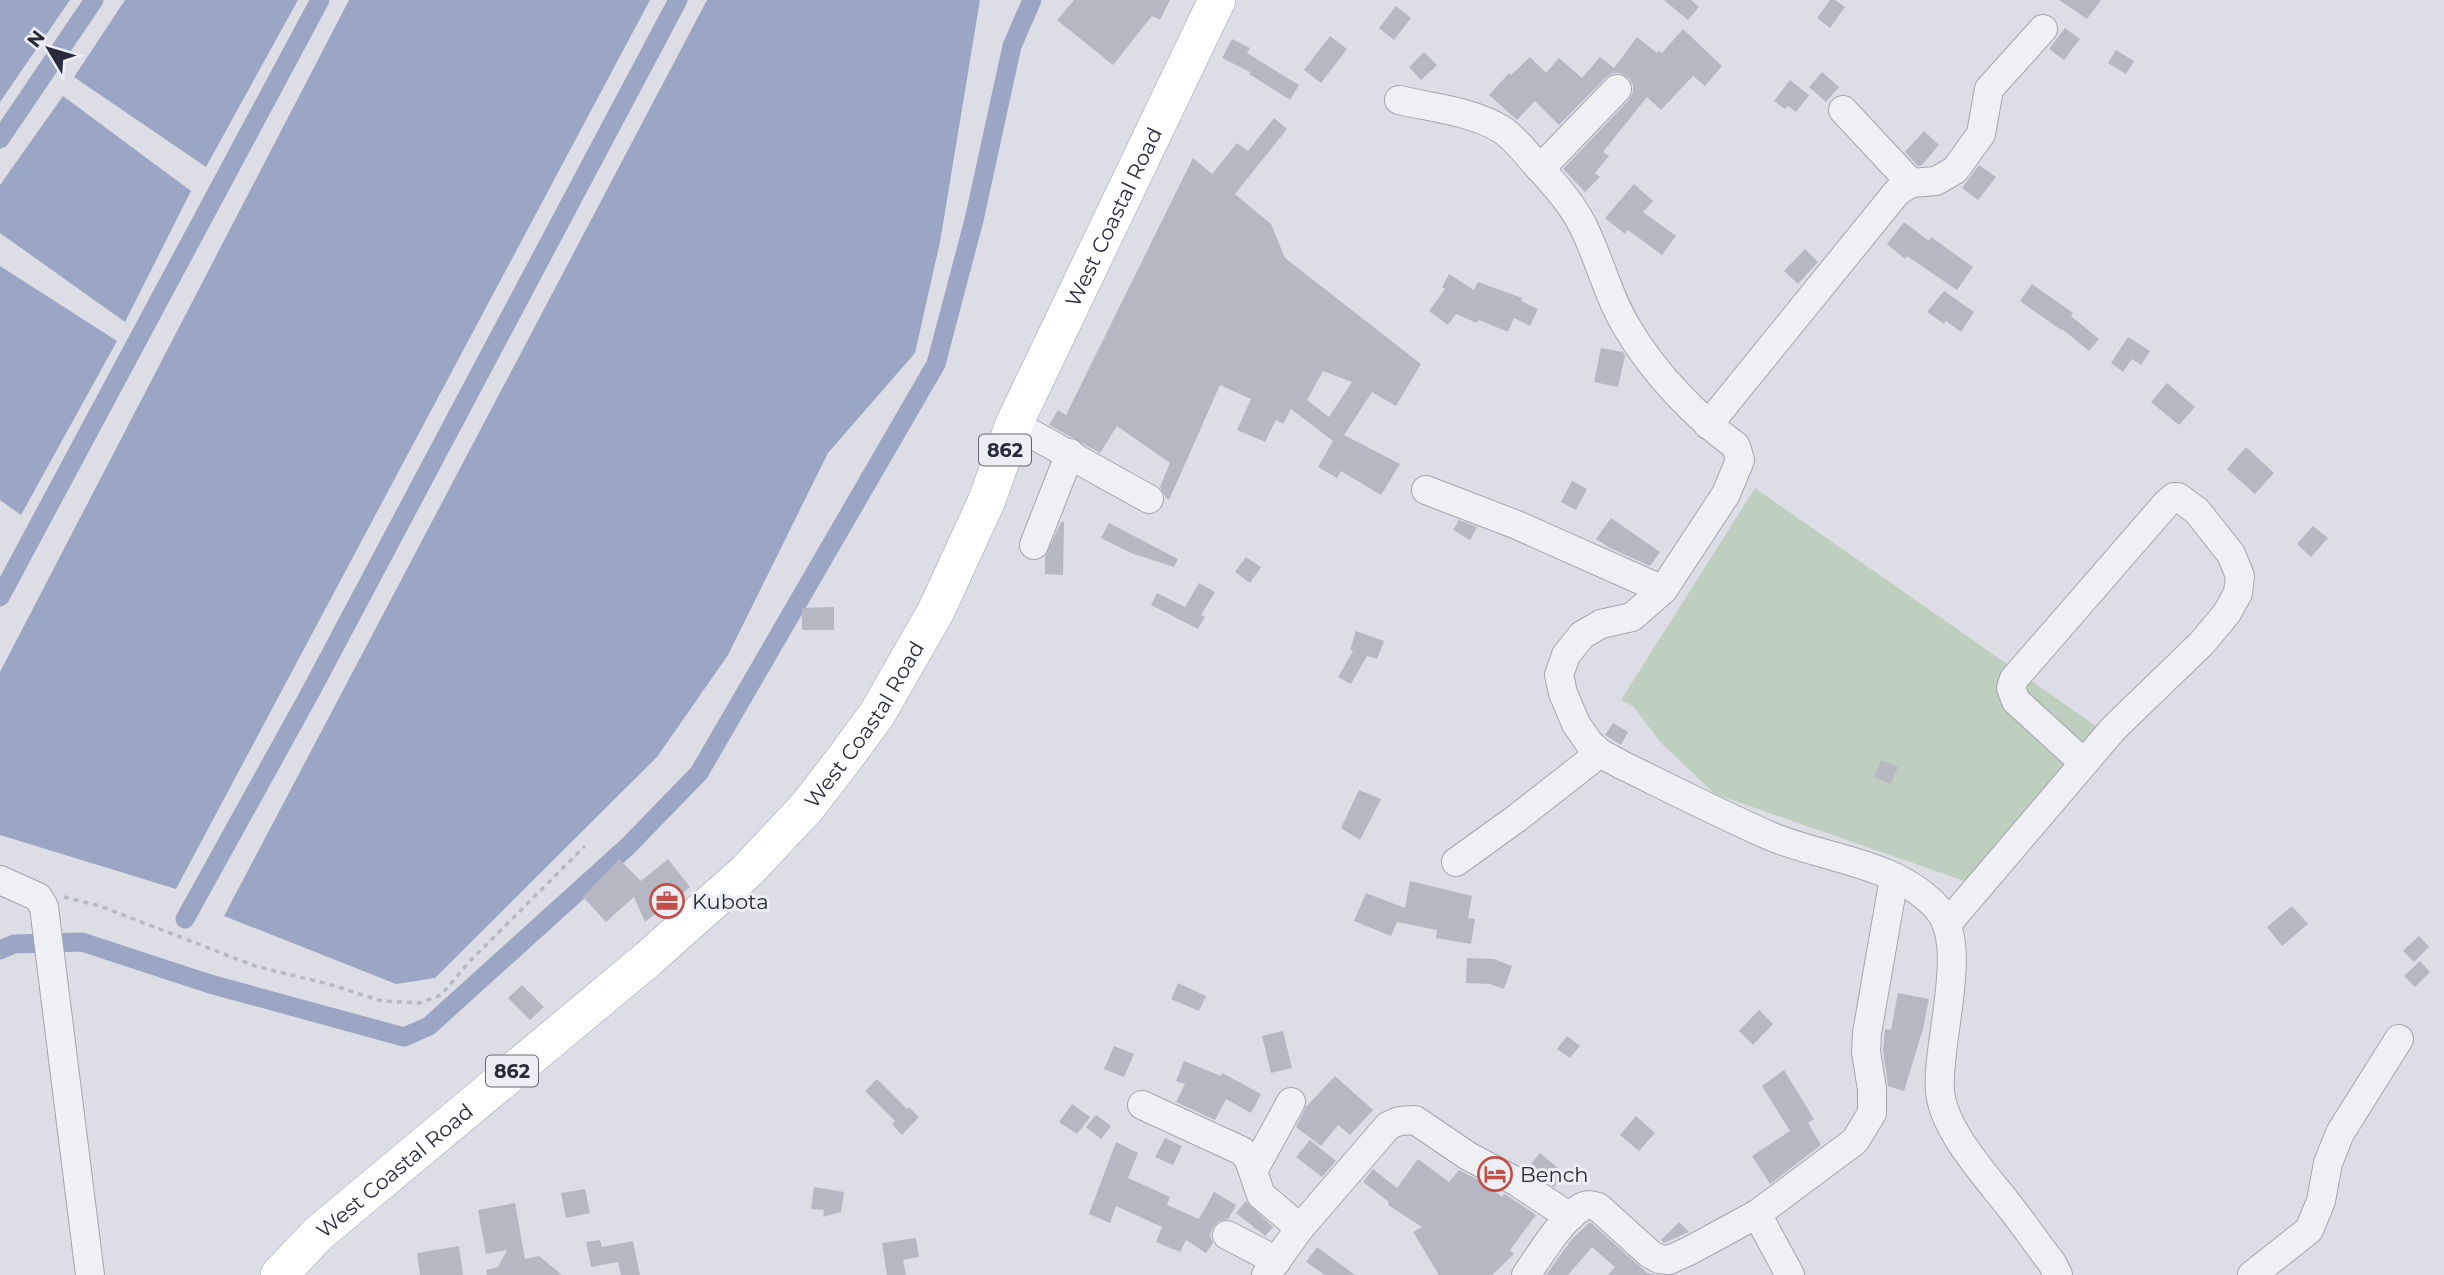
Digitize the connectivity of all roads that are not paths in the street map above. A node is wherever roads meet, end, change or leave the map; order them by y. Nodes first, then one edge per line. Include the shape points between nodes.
1 (1217, 0) edge
2 (2043, 29) dead end
3 (1617, 89) dead end
4 (1399, 100) dead end
5 (1843, 110) dead end
6 (1540, 169) junction
7 (1911, 183) junction
8 (1014, 424) junction
9 (1708, 425) junction
10 (1070, 453) junction
11 (1426, 490) dead end
12 (1149, 499) dead end
13 (1034, 545) dead end
14 (1663, 590) junction
15 (1600, 753) junction
16 (2084, 763) junction
17 (1456, 862) dead end
18 (1894, 878) junction
19 (0, 880) edge
20 (1947, 924) junction
21 (2399, 1039) dead end
22 (1292, 1102) dead end
23 (1142, 1105) dead end
24 (1253, 1171) junction
25 (1757, 1214) junction
26 (1570, 1217) junction
27 (1300, 1228) junction
28 (1227, 1235) dead end
29 (1271, 1268) edge
30 (283, 1273) edge
31 (90, 1275) edge
32 (1526, 1275) edge
33 (1790, 1275) edge
34 (2058, 1275) edge
35 (2252, 1275) edge

1 - 8 main road, West Coastal Road / 862
2 - 7 street via 1989,89 1981,134 1955,170 1936,181
3 - 6 street
4 - 6 street via 1485,121 1516,141
5 - 7 street
6 - 9 street via 1561,191 1583,226 1628,330
7 - 9 street via 1898,191
8 - 10 street
8 - 30 main road, West Coastal Road / 862 via 987,500 925,632 877,714 807,807 748,870 648,959 319,1233
9 - 14 street via 1736,446 1740,460 1726,494
10 - 12 street
10 - 13 street
11 - 14 street
14 - 15 street via 1632,617 1601,624 1582,635 1566,655 1559,675 1563,693 1576,724
15 - 17 street
15 - 18 street via 1772,837
16 - 16 street via 2202,643 2238,593 2240,576 2231,554 2197,511 2178,497 2166,504 2014,679 2011,688 2016,701
16 - 20 street
18 - 20 street via 1922,894
18 - 25 street via 1867,1033 1872,1113 1855,1141
19 - 31 street via 42,901
20 - 34 street via 1952,958 1940,1093 1951,1124 1978,1166
21 - 35 street via 2340,1133 2309,1230
22 - 24 street
23 - 24 street via 1242,1151
24 - 27 street via 1261,1195
25 - 26 street via 1669,1259 1650,1254 1598,1207 1590,1204
25 - 33 street
26 - 27 street via 1423,1125 1399,1121 1388,1126
26 - 32 street
27 - 29 street
28 - 29 street

